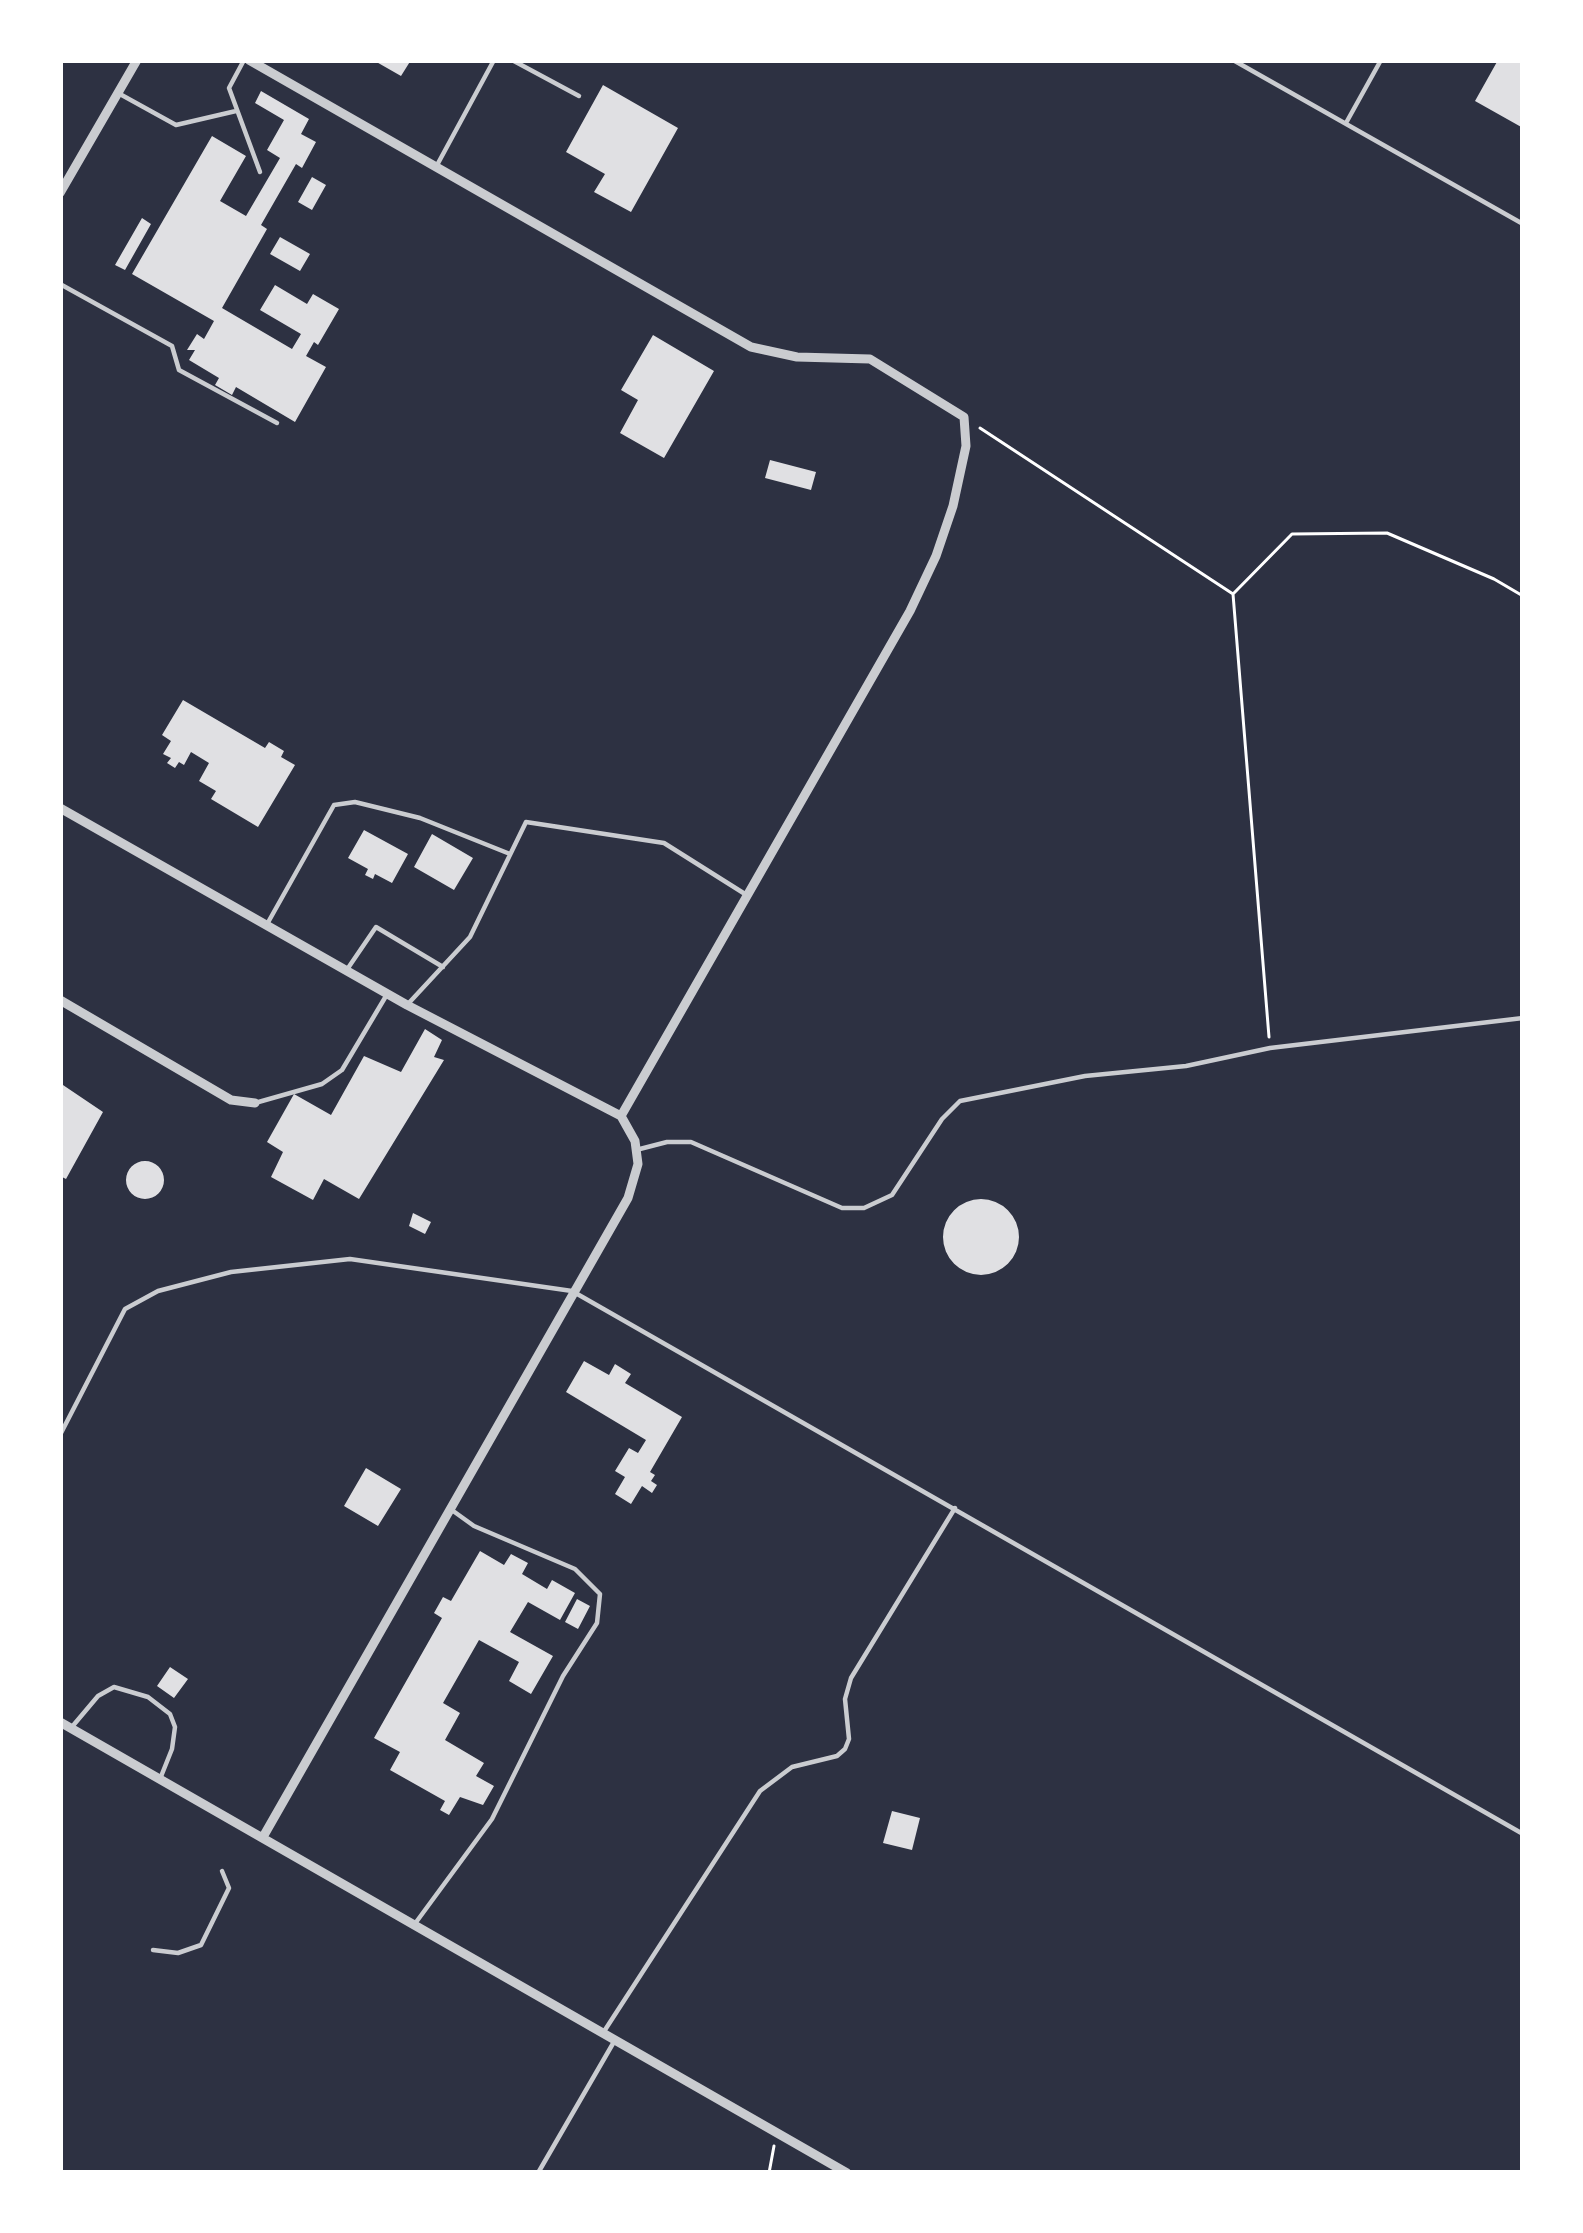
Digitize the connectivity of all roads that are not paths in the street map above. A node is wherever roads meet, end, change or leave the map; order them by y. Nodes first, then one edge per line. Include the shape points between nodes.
1 (137, 60) edge
2 (247, 60) edge
3 (494, 60) edge
4 (512, 60) edge
5 (1233, 60) edge
6 (1381, 60) edge
7 (118, 93) junction
8 (579, 96) dead end
9 (236, 111) junction
10 (1346, 123) junction
11 (436, 166) junction
12 (260, 172) dead end
13 (60, 193) edge
14 (1523, 224) edge
15 (60, 284) edge
16 (277, 423) dead end
17 (60, 808) edge
18 (510, 854) junction
19 (747, 895) junction
20 (266, 926) junction
21 (443, 967) junction
22 (346, 971) junction
23 (387, 994) junction
24 (60, 1000) edge
25 (407, 1005) junction
26 (1523, 1018) edge
27 (255, 1103) joint
28 (620, 1116) junction
29 (636, 1145) junction
30 (572, 1291) junction
31 (60, 1436) edge
32 (449, 1508) junction
33 (955, 1508) junction
34 (60, 1722) edge
35 (71, 1728) junction
36 (160, 1779) junction
37 (1523, 1834) edge
38 (263, 1837) junction
39 (221, 1871) dead end
40 (415, 1924) junction
41 (153, 1949) dead end
42 (603, 2033) junction
43 (615, 2040) junction
44 (538, 2173) edge
45 (847, 2173) edge

1 - 7 street
2 - 9 lane via 229,88
2 - 11 street
3 - 11 lane
4 - 8 lane
5 - 10 lane
6 - 10 lane
7 - 9 lane via 176,125
7 - 13 street
9 - 12 lane
10 - 14 lane
11 - 19 street via 751,347 871,358 965,421 960,480 936,556
15 - 16 lane via 172,346 179,370
17 - 20 street
18 - 19 lane via 526,822 647,838
18 - 20 lane via 419,818 355,802 334,806
18 - 21 lane via 470,937
19 - 28 street
20 - 22 street
21 - 22 lane via 376,927
21 - 25 lane
22 - 23 street
23 - 25 street
23 - 27 lane via 342,1070
24 - 27 street via 231,1100
25 - 28 street
26 - 29 lane via 1270,1048 960,1101 892,1195 864,1208 842,1208 691,1142
28 - 29 street
29 - 30 street via 628,1198
30 - 31 lane via 350,1259 231,1272 158,1291 125,1310
30 - 32 street
30 - 33 lane
32 - 38 street
32 - 40 lane via 575,1569 600,1594 597,1623 492,1820
33 - 37 lane
33 - 42 lane via 851,1678 845,1749 792,1767 760,1790
34 - 35 street
35 - 36 street
35 - 36 lane via 114,1687 148,1696 175,1726
36 - 38 street
38 - 40 street
39 - 41 lane via 229,1888 201,1945 178,1953
40 - 42 street
42 - 43 street
43 - 44 lane
43 - 45 street

